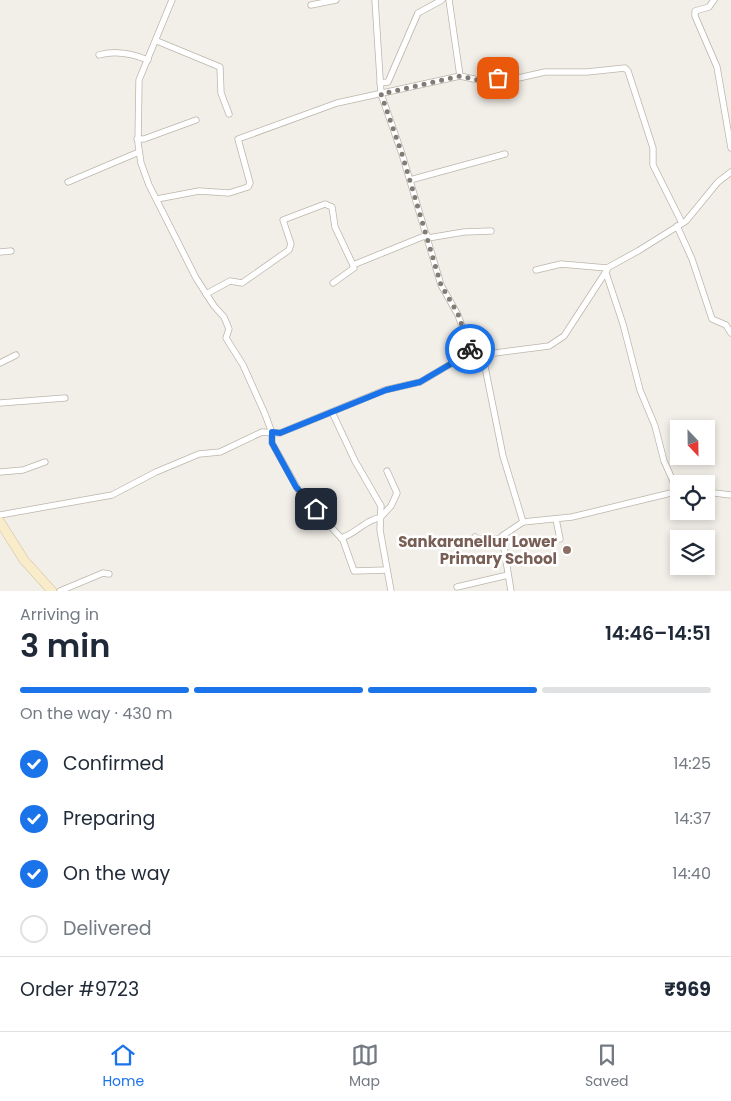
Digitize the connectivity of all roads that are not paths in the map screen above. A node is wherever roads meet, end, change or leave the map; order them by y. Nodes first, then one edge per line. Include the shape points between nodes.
1 (172, 0) edge
2 (336, 0) edge
3 (375, 0) edge
4 (442, 0) edge
5 (449, 0) edge
6 (714, 0) edge
7 (311, 5) dead end
8 (157, 40) junction
9 (99, 55) dead end
10 (148, 60) junction
11 (460, 76) junction
12 (380, 82) junction
13 (381, 94) junction
14 (229, 114) dead end
15 (196, 120) dead end
16 (137, 139) junction
17 (731, 148) edge
18 (139, 152) junction
19 (505, 154) dead end
20 (731, 172) edge
21 (410, 180) junction
22 (68, 182) dead end
23 (157, 199) junction
24 (680, 225) junction
25 (491, 231) dead end
26 (428, 236) junction
27 (11, 251) dead end
28 (0, 252) edge
29 (353, 266) junction
30 (536, 270) dead end
31 (606, 271) junction
32 (333, 283) dead end
33 (206, 294) junction
34 (731, 334) edge
35 (471, 352) junction
36 (16, 355) dead end
37 (479, 355) junction
38 (0, 363) edge
39 (66, 398) dead end
40 (0, 403) edge
41 (332, 412) junction
42 (272, 432) junction
43 (45, 462) dead end
44 (387, 471) dead end
45 (0, 472) edge
46 (671, 475) edge
47 (670, 492) edge
48 (715, 493) edge
49 (731, 495) edge
50 (0, 515) edge
51 (380, 518) junction
52 (556, 519) junction
53 (0, 522) edge
54 (523, 522) junction
55 (475, 537) dead end
56 (341, 538) junction
57 (502, 539) junction
58 (560, 539) dead end
59 (387, 570) junction
60 (109, 574) dead end
61 (508, 575) junction
62 (457, 587) dead end
63 (52, 591) edge
64 (60, 591) edge
65 (391, 591) edge
66 (511, 591) edge

1 - 8 street
2 - 7 street
3 - 12 street
4 - 12 street via 418,13 388,82
5 - 11 street
6 - 17 street via 709,7 695,11 717,67
8 - 10 street
8 - 14 street via 220,67 221,93
9 - 10 street via 132,54
10 - 16 street via 139,80
11 - 13 street
11 - 24 street via 483,81 546,72 625,68 653,148 653,165
12 - 13 street
13 - 21 street
13 - 23 street via 337,103 238,140 250,183 248,187 230,193 199,192
15 - 16 street
16 - 18 street
18 - 22 street
18 - 23 street via 146,178
19 - 21 street
20 - 24 street
21 - 26 street
23 - 33 street
24 - 31 street
24 - 34 street via 712,319 726,325
25 - 26 street
26 - 29 street
26 - 35 street via 441,285 458,314
27 - 28 street
29 - 32 street via 350,272
29 - 33 street via 335,228 332,208 325,204 283,220 291,247 282,256 242,283 230,281
30 - 31 street via 561,264
31 - 37 street via 564,336 549,346
31 - 46 street via 640,390
33 - 42 street via 224,317 228,329 226,338 243,365
35 - 37 street
35 - 41 street via 420,382 386,390
36 - 38 street
37 - 54 street via 484,362 503,456
39 - 40 street
41 - 42 street via 280,433
41 - 51 street via 380,506
42 - 50 street via 262,432 220,452 199,454 112,495
42 - 56 street via 272,443 296,487
43 - 45 street via 22,470
44 - 51 street via 397,493
47 - 52 street
48 - 49 street
51 - 56 street via 372,519
51 - 59 street
52 - 54 street
52 - 58 street
53 - 63 main road via 24,560
54 - 57 street via 506,531
55 - 57 street
56 - 59 street via 354,571
57 - 61 street
59 - 65 street
60 - 64 street via 102,573
61 - 62 street
61 - 66 street

